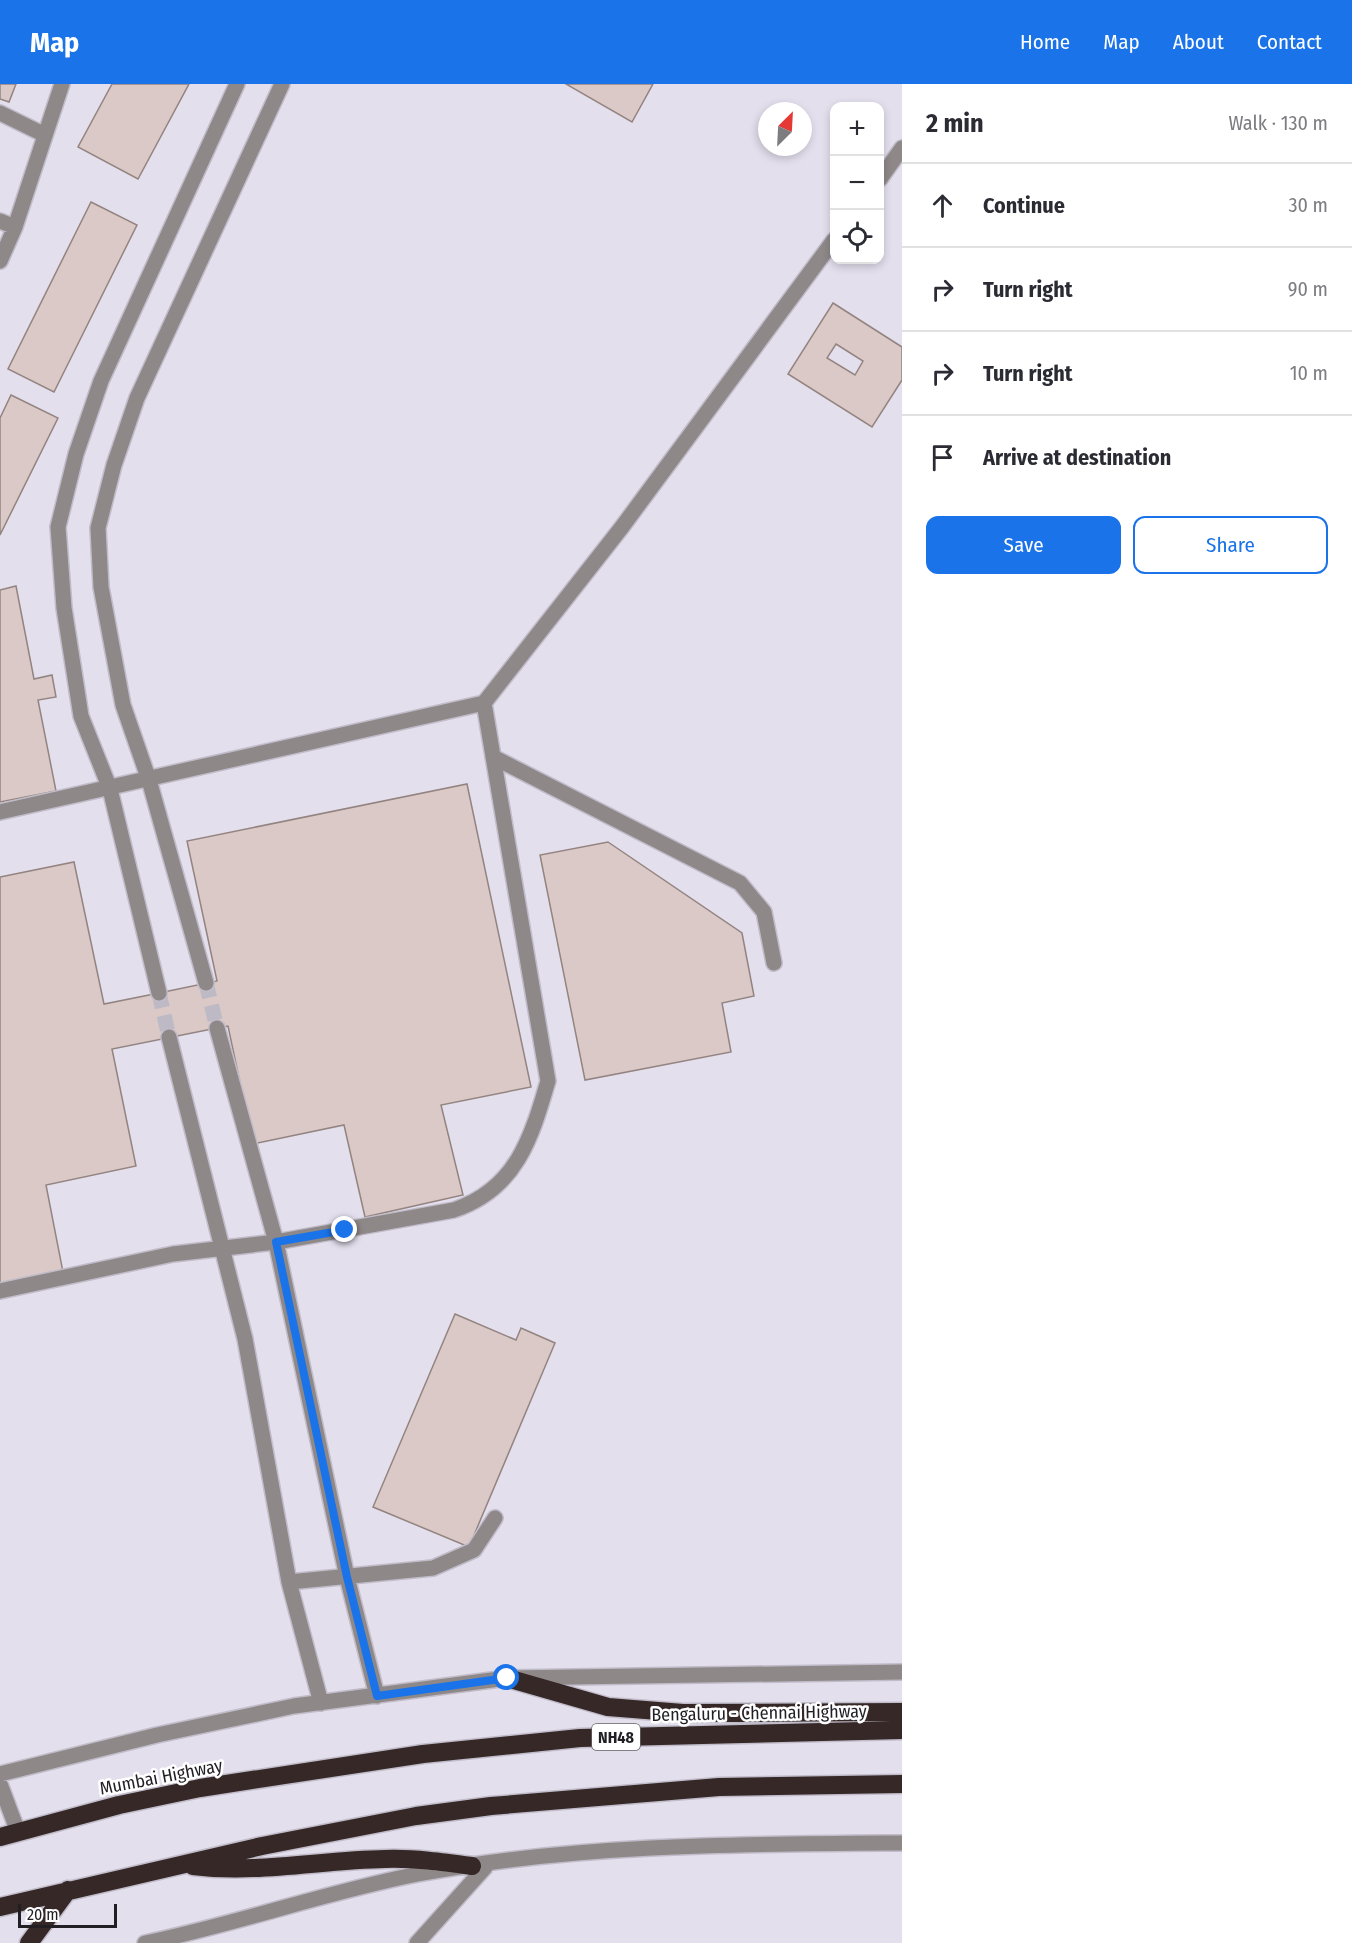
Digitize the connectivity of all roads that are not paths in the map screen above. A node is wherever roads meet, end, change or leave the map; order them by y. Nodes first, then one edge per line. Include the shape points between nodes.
1 (62, 84) edge
2 (237, 84) edge
3 (282, 84) edge
4 (0, 113) edge
5 (45, 135) junction
6 (902, 148) edge
7 (884, 171) edge
8 (0, 221) edge
9 (15, 227) junction
10 (830, 245) edge
11 (0, 261) edge
12 (484, 703) junction
13 (493, 757) junction
14 (148, 780) junction
15 (110, 789) junction
16 (0, 812) edge
17 (774, 963) dead end
18 (206, 983) tunnel mouth
19 (159, 993) tunnel mouth
20 (217, 1028) tunnel mouth
21 (169, 1037) tunnel mouth
22 (276, 1242) junction
23 (222, 1250) junction
24 (0, 1291) edge
25 (495, 1518) dead end
26 (347, 1577) junction
27 (289, 1582) junction
28 (902, 1672) edge
29 (507, 1678) junction
30 (377, 1696) junction
31 (321, 1703) junction
32 (902, 1712) edge
33 (902, 1730) edge
34 (332, 1769) joint
35 (0, 1774) edge
36 (0, 1784) edge
37 (902, 1784) edge
38 (9, 1835) edge
39 (902, 1843) edge
40 (178, 1864) junction
41 (480, 1865) junction
42 (68, 1890) junction
43 (0, 1907) edge
44 (29, 1943) edge
45 (145, 1943) edge
46 (417, 1943) edge

1 - 5 street
2 - 15 street via 101,381 76,454 58,527 64,608 81,716
3 - 14 street via 137,398 98,528 101,587 123,705
4 - 5 street
5 - 9 street
6 - 7 street
8 - 9 street
9 - 11 street
10 - 12 street via 622,528
12 - 13 street
12 - 14 street
13 - 17 street via 740,883 764,912
13 - 22 street via 548,1081 534,1128 506,1178 478,1202 399,1222
14 - 15 street
14 - 18 street
15 - 16 street
15 - 19 street
20 - 22 street
21 - 23 street
22 - 23 street
22 - 26 street
23 - 24 street via 173,1254
23 - 27 street via 245,1339
25 - 26 street via 474,1550 433,1568
26 - 27 street
26 - 30 street
27 - 31 street
28 - 29 street
29 - 30 street
29 - 32 highway via 608,1707 683,1713
30 - 31 street
31 - 35 street via 157,1735
33 - 34 highway, Bengaluru - Chennai Highway / NH48 via 580,1738 423,1754
34 - 38 highway, Mumbai Highway / NH48 via 119,1804
36 - 38 street
37 - 40 highway via 719,1787 583,1797 416,1816
39 - 41 street via 716,1846
40 - 41 highway via 252,1869 386,1858
40 - 42 highway
41 - 45 street via 372,1885
41 - 46 street
42 - 43 highway
42 - 44 highway

